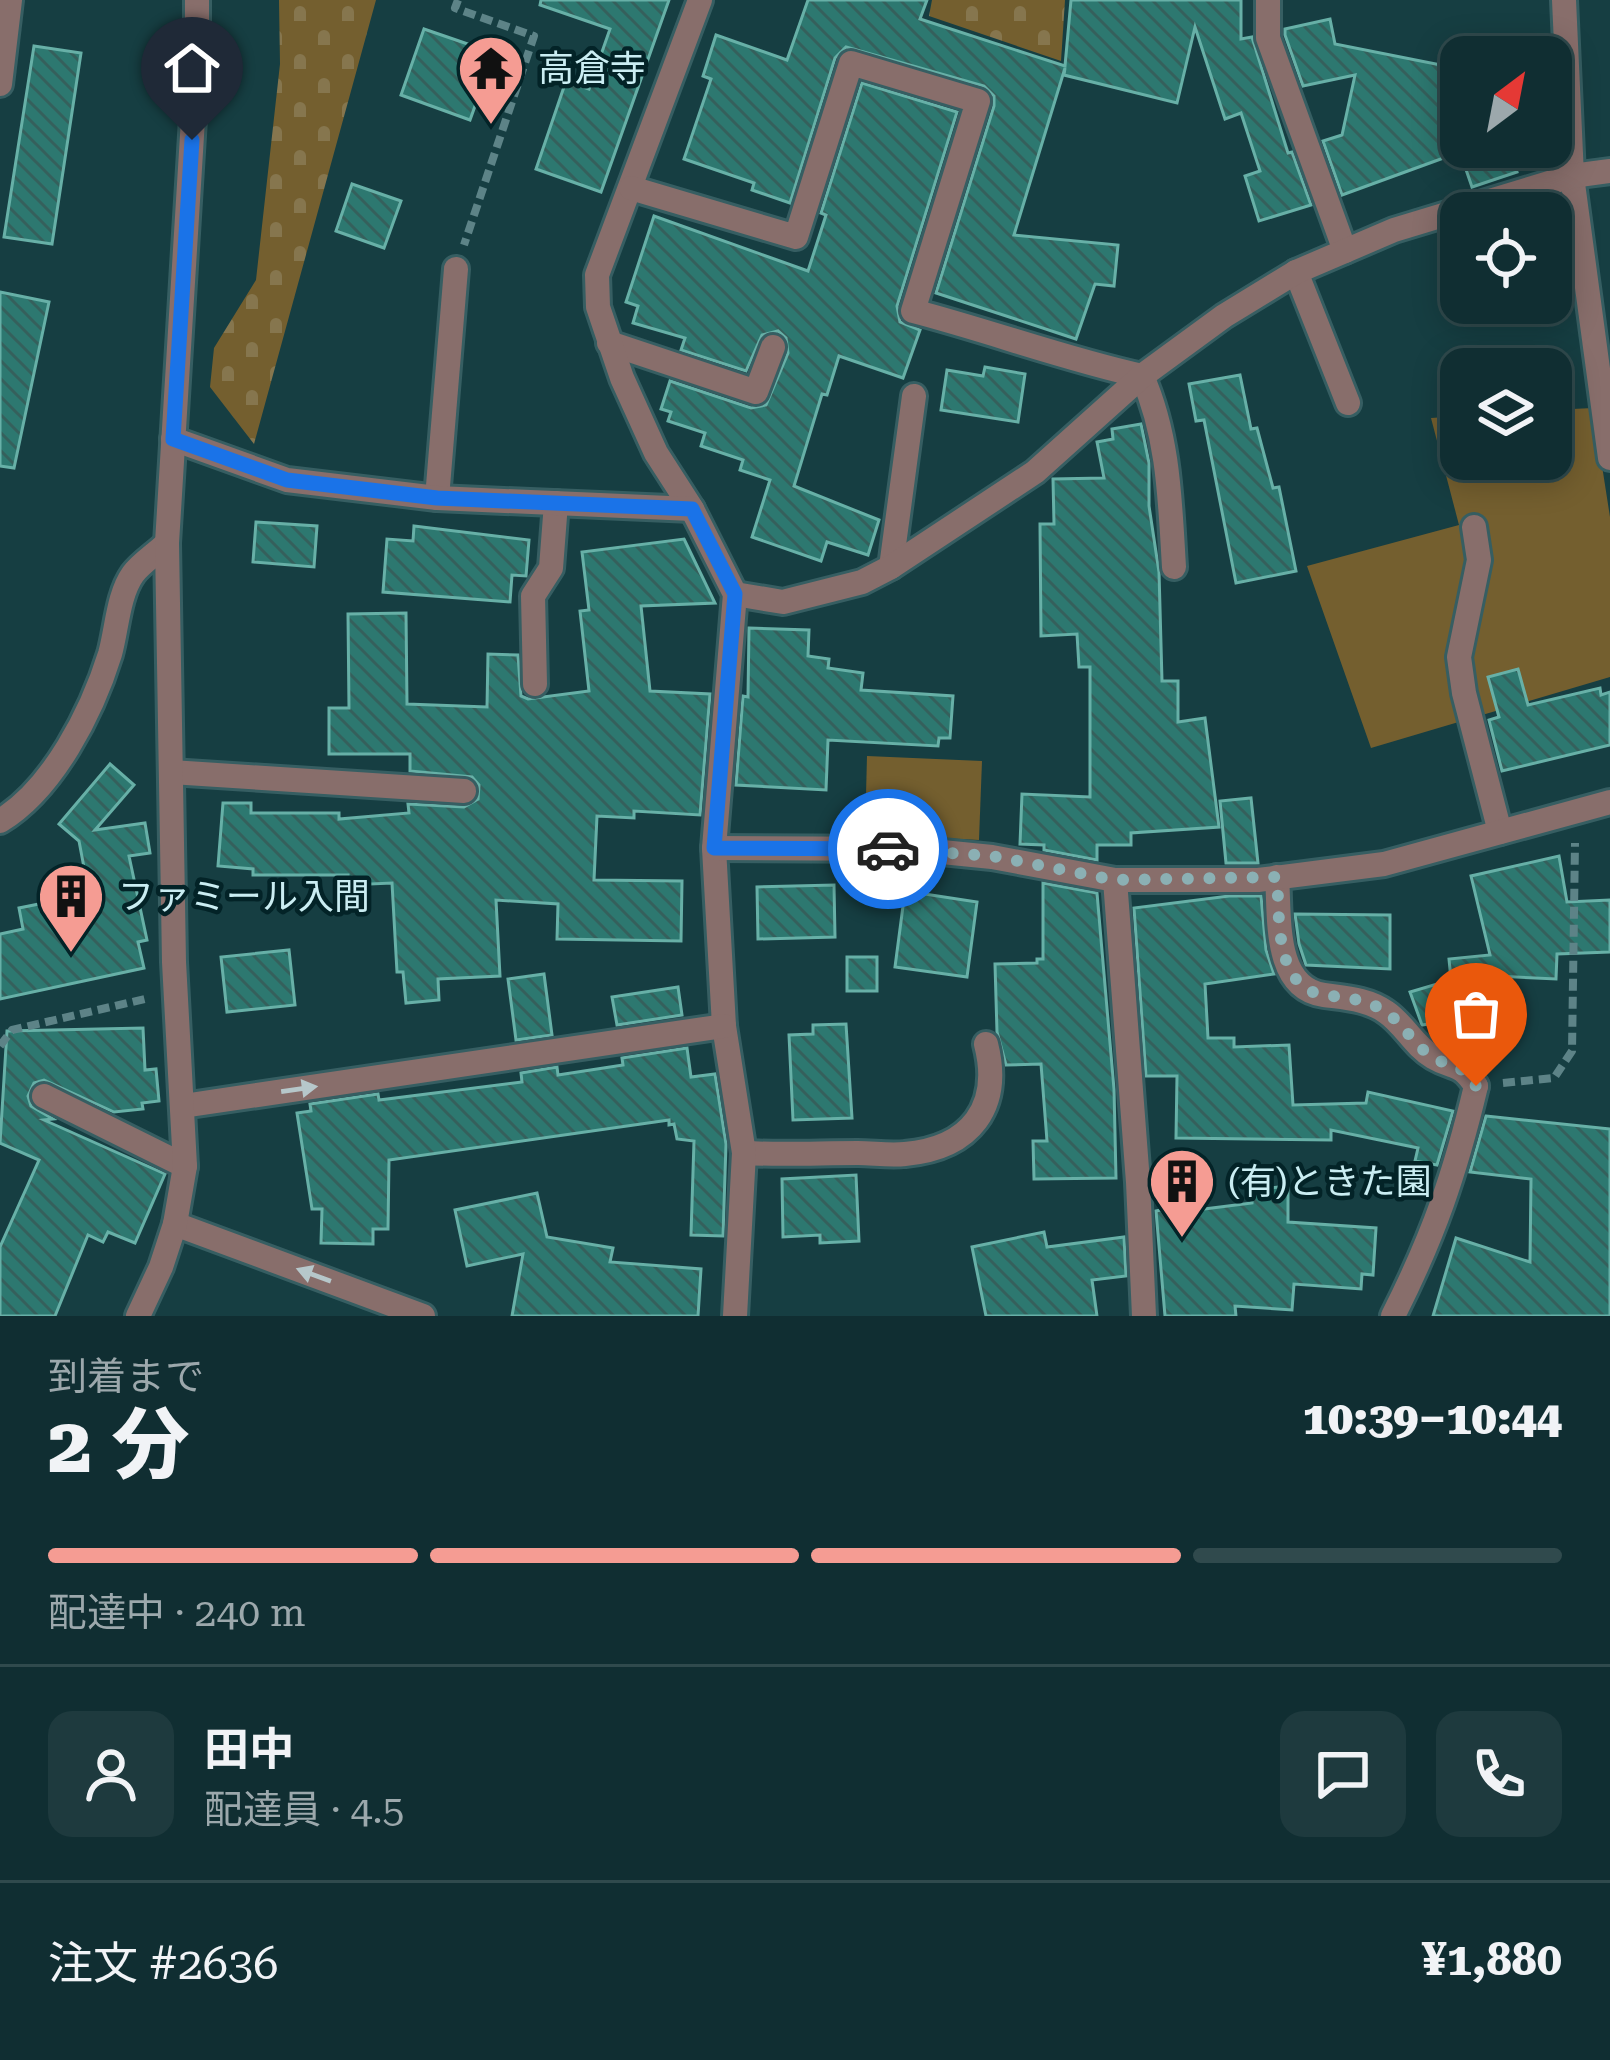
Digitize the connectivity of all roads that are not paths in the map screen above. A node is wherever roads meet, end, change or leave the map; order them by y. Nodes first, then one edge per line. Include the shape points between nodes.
1 (10, 0) edge
2 (197, 0) edge
3 (700, 0) edge
4 (1268, 0) edge
5 (1564, 0) edge
6 (0, 84) edge
7 (1610, 171) edge
8 (1572, 176) junction
9 (631, 188) junction
10 (1345, 251) junction
11 (456, 269) road end
12 (1296, 272) junction
13 (609, 343) junction
14 (773, 347) dead end
15 (1142, 376) junction
16 (914, 396) dead end
17 (1348, 404) dead end
18 (173, 439) junction
19 (1610, 458) edge
20 (437, 498) junction
21 (556, 503) junction
22 (692, 509) junction
23 (1474, 527) dead end
24 (167, 543) junction
25 (891, 567) junction
26 (1174, 567) dead end
27 (735, 594) junction
28 (536, 684) dead end
29 (171, 772) junction
30 (464, 791) dead end
31 (1610, 802) edge
32 (0, 821) edge
33 (1500, 832) junction
34 (714, 848) junction
35 (1277, 877) junction
36 (1115, 880) junction
37 (724, 1026) junction
38 (986, 1044) dead end
39 (44, 1096) dead end
40 (183, 1106) junction
41 (744, 1154) junction
42 (185, 1166) junction
43 (175, 1224) junction
44 (138, 1316) edge
45 (423, 1316) edge
46 (735, 1316) edge
47 (1144, 1316) edge
48 (1394, 1316) edge

1 - 6 street
2 - 18 street
3 - 9 street
4 - 10 street via 1268,38
5 - 8 street
7 - 8 street
8 - 10 street
8 - 19 street
9 - 13 street via 596,275
9 - 15 street via 796,237 851,64 978,101 913,310
10 - 12 street
11 - 20 street
12 - 15 street
12 - 17 street
13 - 14 street via 757,392
13 - 22 street via 656,453
15 - 25 street via 1034,472
15 - 26 street via 1168,472
16 - 25 street
18 - 20 street via 287,480
18 - 24 street
20 - 21 street
21 - 22 street
21 - 28 street via 550,568 533,596
22 - 27 street
23 - 33 street via 1479,560 1459,657
24 - 29 street
24 - 32 street via 132,575 94,692 52,769
25 - 27 street via 783,602
27 - 34 street
29 - 30 street
29 - 40 street
31 - 33 street
33 - 35 street via 1384,864
34 - 36 street via 912,849
34 - 37 street
35 - 36 street
35 - 48 street via 1284,959 1296,980 1316,994 1388,1012 1433,1058 1463,1066 1476,1086 1432,1238
36 - 47 street
40 -> 37 street
37 - 41 street
38 - 41 street via 993,1073 985,1110 938,1147
39 - 42 street
40 - 42 street
41 - 46 street
42 - 43 street
43 - 44 street
45 -> 43 street

